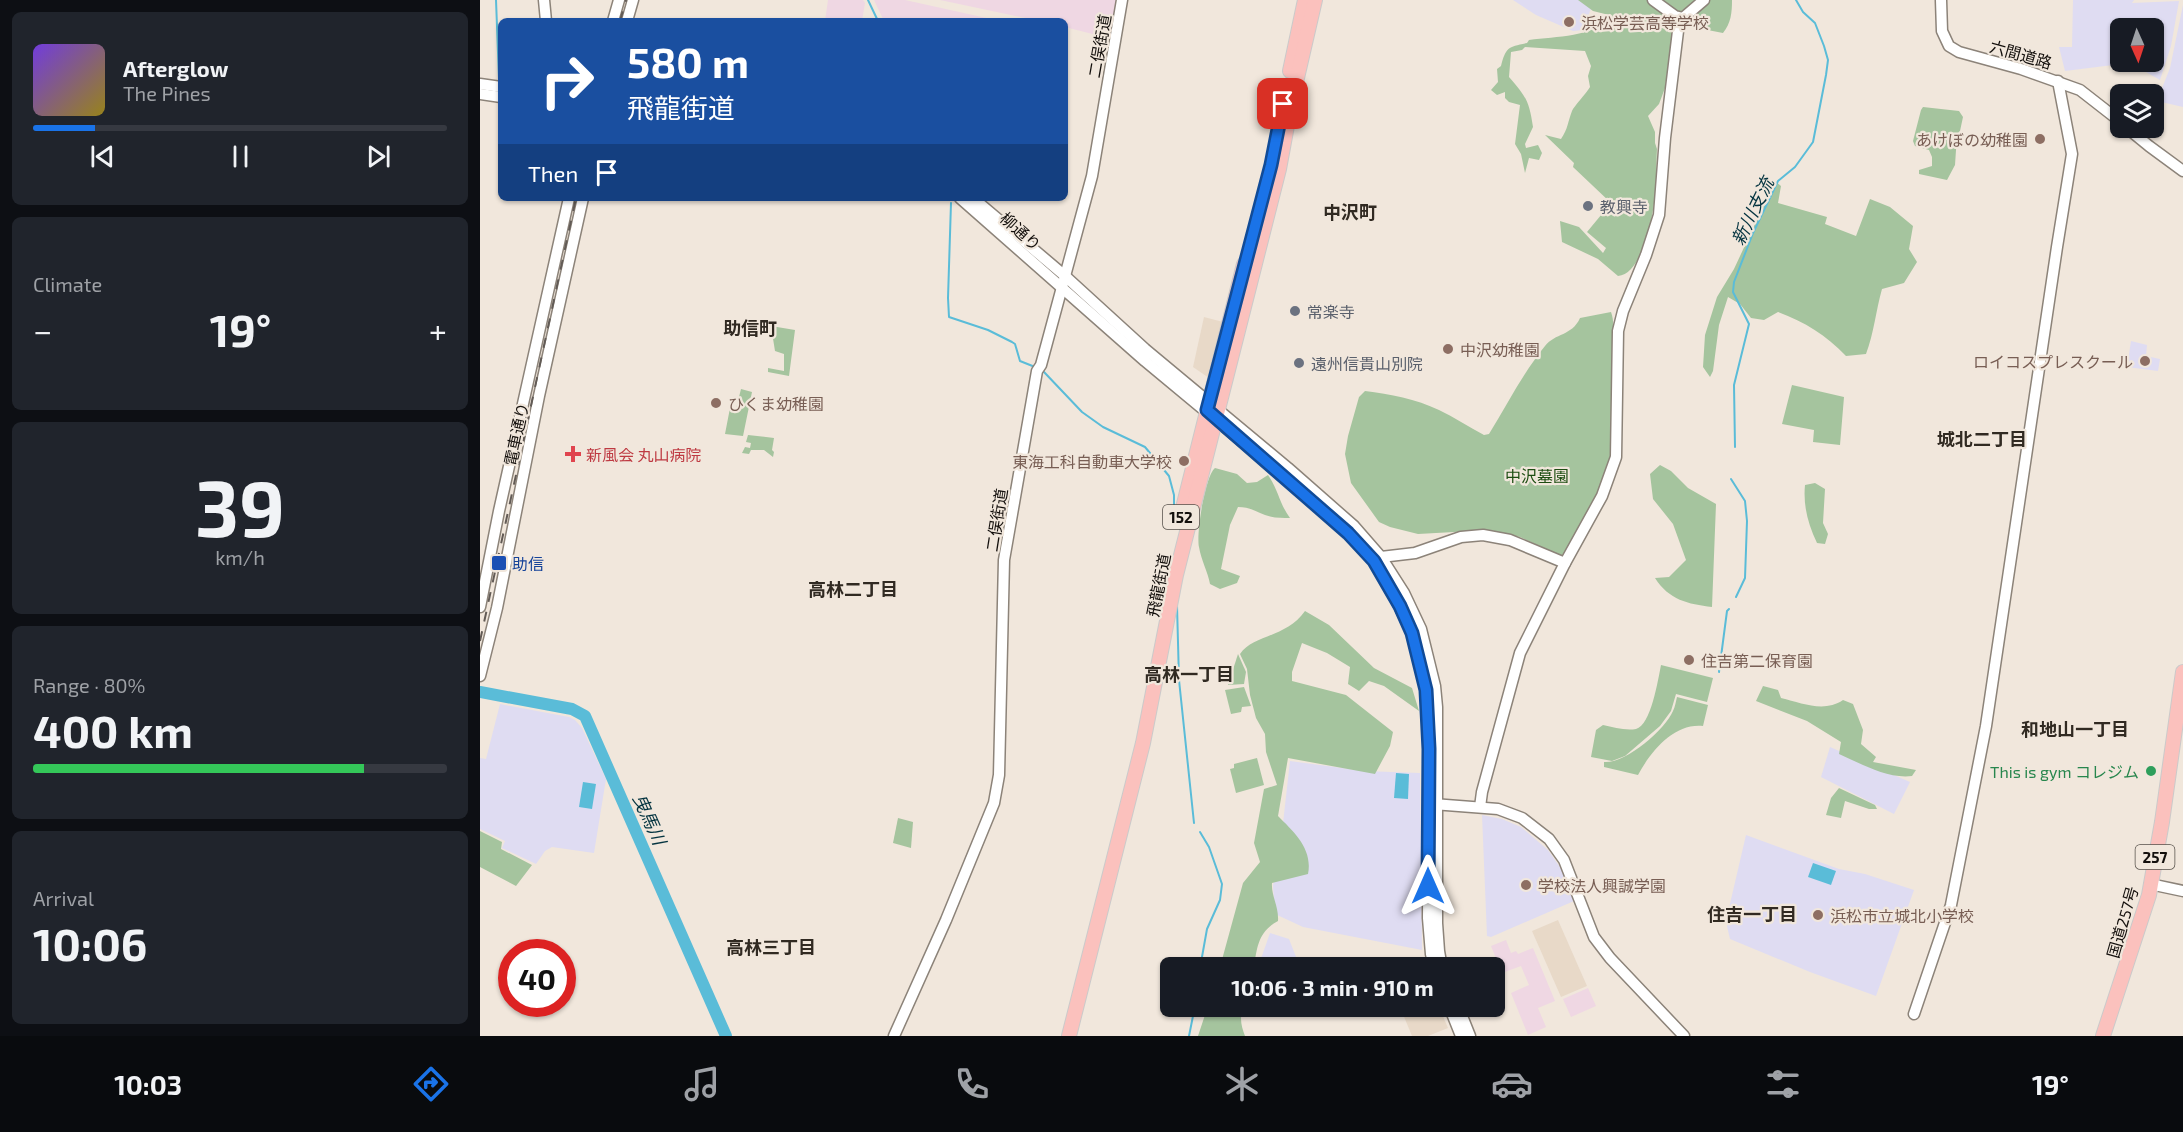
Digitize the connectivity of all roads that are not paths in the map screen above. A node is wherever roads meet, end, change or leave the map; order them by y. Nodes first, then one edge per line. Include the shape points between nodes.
1 (544, 0) edge
2 (619, 0) edge
3 (633, 0) edge
4 (1122, 0) edge
5 (1305, 0) edge
6 (1315, 0) edge
7 (1653, 0) edge
8 (1704, 0) edge
9 (1941, 0) edge
10 (546, 18) edge
11 (615, 18) edge
12 (628, 18) edge
13 (1683, 18) junction
14 (2058, 81) junction
15 (480, 84) edge
16 (498, 87) edge
17 (480, 94) edge
18 (498, 97) edge
19 (2110, 113) edge
20 (2140, 138) edge
21 (2183, 171) edge
22 (560, 201) edge
23 (567, 201) edge
24 (582, 201) edge
25 (964, 201) edge
26 (976, 201) edge
27 (561, 212) dead end
28 (1063, 281) junction
29 (1212, 409) junction
30 (1381, 557) junction
31 (1565, 563) junction
32 (480, 607) edge
33 (2183, 672) edge
34 (480, 676) edge
35 (2182, 694) edge
36 (1434, 805) junction
37 (1480, 807) junction
38 (2150, 884) junction
39 (2183, 891) edge
40 (1432, 957) edge
41 (1440, 957) edge
42 (1914, 1014) dead end
43 (1453, 1017) edge
44 (1462, 1017) edge
45 (894, 1036) edge
46 (1063, 1036) edge
47 (1069, 1036) edge
48 (1461, 1036) edge
49 (1470, 1036) edge
50 (1684, 1036) edge
51 (2103, 1036) edge

1 - 10 street
2 - 11 street
3 - 12 street
4 - 28 street, 二俣街道 via 1092,176
5 - 29 highway, 飛龍街道 / 152 via 1271,165
6 - 29 highway, 飛龍街道 / 152 via 1279,169
7 - 13 street
8 - 13 street
9 - 14 street, 六間道路 via 1942,31 1948,46
13 - 31 street via 1678,31 1659,215 1618,331 1616,457 1602,496
14 - 19 street, 六間道路 via 2080,90
14 - 42 street via 2072,154 1986,726 1951,905
15 - 16 street
17 - 18 street
20 - 21 street
22 - 27 street
23 - 32 street, 電車通り
24 - 34 street, 電車通り
25 - 28 street, 柳通り
26 - 28 street, 柳通り
28 - 29 street via 1145,361
28 - 45 street, 二俣街道 via 1037,371 1004,560 999,775 994,803
29 - 30 street via 1354,526
29 - 36 street via 1348,533 1387,580 1412,633 1426,690
29 - 46 highway, 飛龍街道 / 152 via 1176,539 1137,742
29 - 47 highway, 飛龍街道 / 152 via 1143,743
30 - 31 street via 1414,553 1461,537 1483,535 1510,540
30 - 36 street via 1413,611 1430,660 1437,707
31 - 37 street via 1520,653
33 - 35 highway, 国道257号 / 257
35 - 38 highway, 国道257号 / 257
36 - 37 street
36 - 40 street via 1428,918
36 - 41 street
37 - 50 street via 1516,815 1549,839 1564,860 1594,937
38 - 39 street
38 - 51 highway, 国道257号 / 257
43 - 48 street
44 - 49 street

